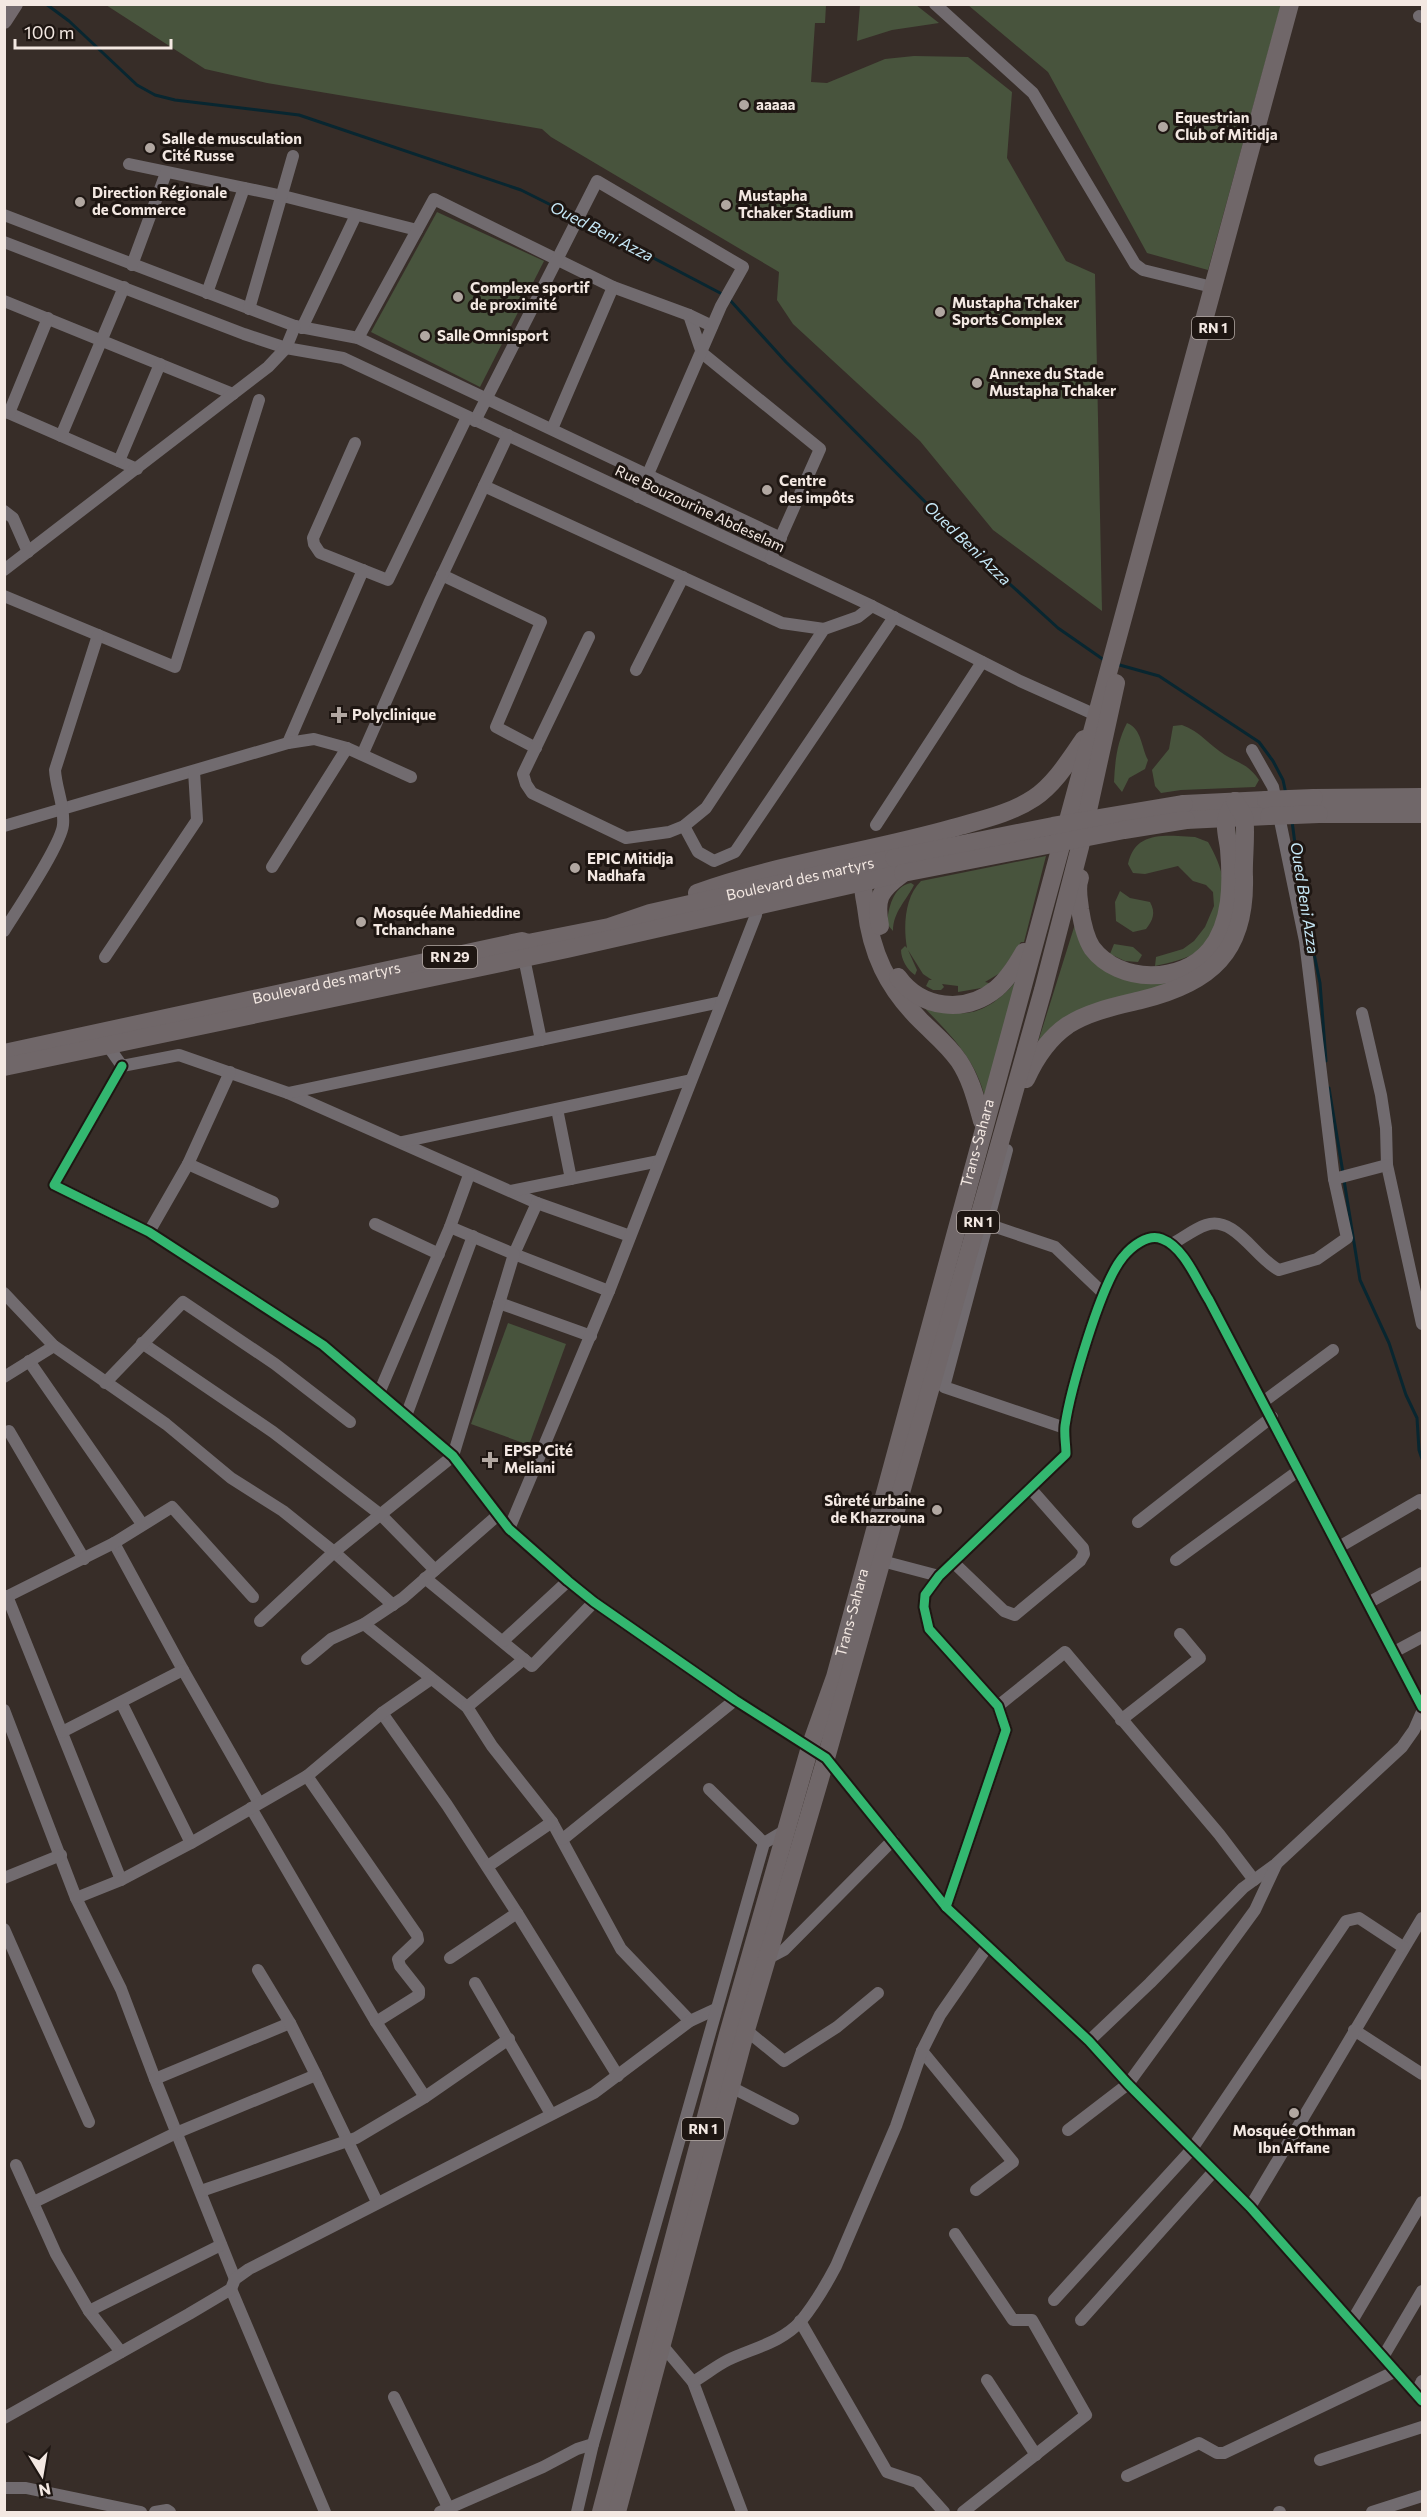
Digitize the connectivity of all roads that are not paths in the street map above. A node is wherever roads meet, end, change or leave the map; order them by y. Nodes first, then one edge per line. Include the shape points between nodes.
1 (935, 4) edge
2 (1290, 4) edge
3 (1302, 4) edge
4 (293, 156) dead end
5 (129, 164) dead end
6 (166, 173) junction
7 (244, 188) junction
8 (283, 196) junction
9 (4, 215) edge
10 (356, 215) junction
11 (417, 230) junction
12 (4, 242) edge
13 (556, 259) junction
14 (132, 265) junction
15 (612, 286) junction
16 (124, 287) junction
17 (1212, 287) junction
18 (207, 293) junction
19 (4, 301) edge
20 (249, 309) junction
21 (689, 315) junction
22 (48, 318) junction
23 (712, 326) junction
24 (298, 327) junction
25 (358, 338) junction
26 (100, 340) junction
27 (286, 348) junction
28 (702, 353) junction
29 (160, 364) junction
30 (233, 394) junction
31 (486, 398) junction
32 (259, 400) dead end
33 (7, 412) edge
34 (471, 419) junction
35 (552, 429) junction
36 (508, 435) junction
37 (61, 436) junction
38 (356, 442) dead end
39 (119, 461) junction
40 (137, 469) junction
41 (648, 475) junction
42 (484, 486) junction
43 (638, 496) junction
44 (4, 511) edge
45 (781, 538) junction
46 (28, 552) junction
47 (771, 559) junction
48 (4, 570) edge
49 (363, 570) junction
50 (442, 574) junction
51 (683, 578) junction
52 (4, 596) edge
53 (872, 606) junction
54 (894, 617) junction
55 (824, 629) junction
56 (98, 635) junction
57 (589, 637) dead end
58 (1119, 649) junction
59 (982, 662) junction
60 (636, 670) dead end
61 (1111, 680) junction
62 (1094, 722) junction
63 (288, 743) junction
64 (347, 748) junction
65 (536, 748) junction
66 (1252, 750) dead end
67 (363, 753) junction
68 (194, 771) junction
69 (411, 777) dead end
70 (1422, 797) edge
71 (1235, 801) junction
72 (1316, 806) junction
73 (1267, 808) junction
74 (63, 809) junction
75 (1185, 812) junction
76 (1422, 814) edge
77 (1235, 818) junction
78 (876, 825) dead end
79 (4, 826) edge
80 (684, 826) junction
81 (1080, 847) junction
82 (1229, 853) junction
83 (898, 866) junction
84 (272, 867) dead end
85 (865, 874) junction
86 (826, 890) junction
87 (757, 905) junction
88 (871, 909) junction
89 (650, 913) junction
90 (4, 931) edge
91 (1035, 932) junction
92 (105, 957) dead end
93 (524, 958) junction
94 (721, 1002) junction
95 (1362, 1013) dead end
96 (106, 1039) junction
97 (541, 1040) junction
98 (4, 1053) edge
99 (122, 1066) junction
100 (4, 1067) edge
101 (230, 1072) junction
102 (691, 1080) junction
103 (288, 1093) junction
104 (556, 1109) junction
105 (982, 1123) junction
106 (1002, 1135) junction
107 (402, 1142) junction
108 (659, 1161) junction
109 (188, 1164) junction
110 (1387, 1165) junction
111 (469, 1175) junction
112 (571, 1179) junction
113 (1334, 1179) junction
114 (511, 1191) junction
115 (273, 1202) dead end
116 (537, 1203) junction
117 (375, 1224) dead end
118 (987, 1224) junction
119 (450, 1227) junction
120 (149, 1232) junction
121 (472, 1236) junction
122 (630, 1236) junction
123 (1172, 1244) junction
124 (439, 1254) junction
125 (514, 1254) junction
126 (609, 1291) junction
127 (4, 1293) edge
128 (1103, 1293) junction
129 (499, 1303) junction
130 (1422, 1324) edge
131 (591, 1336) junction
132 (142, 1343) junction
133 (54, 1346) junction
134 (1333, 1350) dead end
135 (29, 1362) junction
136 (4, 1377) edge
137 (105, 1383) junction
138 (379, 1393) junction
139 (1263, 1402) junction
140 (406, 1416) junction
141 (1272, 1417) junction
142 (350, 1422) dead end
143 (1065, 1428) junction
144 (9, 1431) dead end
145 (453, 1456) junction
146 (1298, 1471) junction
147 (1030, 1488) junction
148 (1422, 1504) edge
149 (381, 1515) junction
150 (498, 1515) junction
151 (1138, 1522) dead end
152 (142, 1524) junction
153 (509, 1529) junction
154 (114, 1543) junction
155 (1339, 1547) junction
156 (334, 1552) junction
157 (84, 1559) junction
158 (1176, 1560) dead end
159 (882, 1562) junction
160 (953, 1562) junction
161 (435, 1570) junction
162 (1422, 1573) edge
163 (939, 1576) junction
164 (425, 1578) junction
165 (568, 1581) junction
166 (6, 1597) edge
167 (253, 1598) dead end
168 (594, 1602) junction
169 (1368, 1603) junction
170 (393, 1605) junction
171 (260, 1621) dead end
172 (364, 1624) junction
173 (1180, 1634) dead end
174 (1422, 1637) edge
175 (503, 1641) junction
176 (1394, 1652) junction
177 (307, 1659) dead end
178 (524, 1659) junction
179 (183, 1670) junction
180 (430, 1679) junction
181 (735, 1700) junction
182 (122, 1704) junction
183 (998, 1706) junction
184 (467, 1707) junction
185 (1422, 1707) edge
186 (4, 1710) edge
187 (1422, 1712) edge
188 (382, 1713) junction
189 (1121, 1720) junction
190 (62, 1732) junction
191 (810, 1747) junction
192 (826, 1758) junction
193 (307, 1776) junction
194 (709, 1789) dead end
195 (255, 1806) junction
196 (552, 1822) junction
197 (786, 1830) junction
198 (563, 1839) junction
199 (893, 1840) junction
200 (191, 1843) junction
201 (764, 1843) junction
202 (61, 1855) junction
203 (1276, 1864) junction
204 (488, 1866) junction
205 (4, 1878) edge
206 (121, 1880) junction
207 (1254, 1880) junction
208 (76, 1899) junction
209 (946, 1907) junction
210 (517, 1913) junction
211 (1422, 1918) edge
212 (4, 1929) edge
213 (987, 1947) junction
214 (1403, 1947) junction
215 (450, 1958) dead end
216 (767, 1959) junction
217 (258, 1970) dead end
218 (475, 1983) dead end
219 (878, 1993) dead end
220 (716, 2009) junction
221 (690, 2021) junction
222 (376, 2022) junction
223 (290, 2023) junction
224 (746, 2030) junction
225 (1353, 2030) junction
226 (509, 2038) junction
227 (1089, 2040) junction
228 (922, 2051) junction
229 (1421, 2069) edge
230 (316, 2075) junction
231 (618, 2076) junction
232 (154, 2079) junction
233 (1128, 2084) junction
234 (731, 2087) junction
235 (425, 2097) junction
236 (551, 2114) junction
237 (793, 2119) dead end
238 (89, 2122) dead end
239 (1068, 2130) dead end
240 (176, 2133) junction
241 (347, 2140) junction
242 (1192, 2149) junction
243 (16, 2165) dead end
244 (1214, 2171) junction
245 (976, 2190) dead end
246 (201, 2192) junction
247 (34, 2202) junction
248 (377, 2202) junction
249 (1422, 2202) edge
250 (1250, 2207) junction
251 (955, 2234) dead end
252 (221, 2245) junction
253 (233, 2284) junction
254 (1422, 2291) edge
255 (1054, 2300) dead end
256 (89, 2311) junction
257 (1081, 2320) dead end
258 (800, 2321) junction
259 (1352, 2321) junction
260 (662, 2345) junction
261 (122, 2352) junction
262 (1383, 2357) junction
263 (1396, 2372) junction
264 (987, 2380) dead end
265 (1422, 2381) edge
266 (693, 2382) junction
267 (394, 2397) dead end
268 (1419, 2397) edge
269 (4, 2418) edge
270 (1422, 2427) edge
271 (593, 2444) junction
272 (1036, 2456) junction
273 (1320, 2460) dead end
274 (1127, 2476) dead end
275 (4, 2488) edge
276 (1422, 2496) edge
277 (444, 2511) edge
278 (141, 2512) edge
279 (155, 2512) edge
280 (170, 2512) edge
281 (325, 2512) edge
282 (577, 2512) edge
283 (602, 2512) edge
284 (617, 2512) edge
285 (742, 2512) edge
286 (944, 2512) edge
287 (963, 2512) edge
288 (1372, 2512) edge

1 - 17 street via 1033,93 1135,264 1143,270
2 - 17 highway, RN 1
3 - 58 highway, RN 1
4 - 8 street
5 - 6 street
6 - 7 street
6 - 14 street
7 - 8 street
7 - 18 street
8 - 10 street
8 - 20 street
9 - 14 street
10 - 11 street
10 - 24 street
11 - 13 street via 434,199
11 - 25 street
12 - 16 street, Rue Bouzourine Abdeselam
13 - 15 street
13 - 23 street via 597,181 743,267
13 - 31 street
14 - 18 street
15 - 21 street
15 - 35 street
16 - 26 street
16 - 27 street, Rue Bouzourine Abdeselam
17 - 58 highway, RN 1
18 - 20 street
19 - 22 street
20 - 24 street
21 - 23 street
21 - 28 street
22 - 26 street
22 - 33 street
23 - 28 street
24 - 25 street
24 - 27 street
25 - 31 street
26 - 29 street
26 - 37 street
27 - 30 street
27 - 34 street, Rue Bouzourine Abdeselam via 343,358
28 - 41 street
28 - 45 street via 820,449
29 - 30 street
29 - 39 street
30 - 40 street
31 - 34 street
31 - 35 street
32 - 56 street via 175,667
33 - 37 street
34 - 36 street, Rue Bouzourine Abdeselam
34 - 49 street via 388,580
35 - 41 street
36 - 42 street
36 - 43 street, Rue Bouzourine Abdeselam
37 - 39 street
38 - 49 street via 314,544 320,553
39 - 40 street
40 - 46 street
41 - 43 street
41 - 45 street
42 - 50 street
42 - 51 street
43 - 47 street, Rue Bouzourine Abdeselam
44 - 46 street via 13,518
45 - 47 street
46 - 48 street
47 - 53 street, Rue Bouzourine Abdeselam
49 - 63 street
50 - 65 street via 541,622 496,727
50 - 67 street
51 - 55 street via 782,623
51 - 60 street
52 - 56 street
53 - 54 street, Rue Bouzourine Abdeselam
53 - 55 street via 858,617
54 - 59 street, Rue Bouzourine Abdeselam
54 - 80 street via 735,852 714,861 698,852
55 - 80 street via 706,808
56 - 74 street via 56,770
57 - 65 street
58 - 61 highway, RN 1
59 - 62 street, Rue Bouzourine Abdeselam
59 - 78 street
61 - 62 highway, Trans-Sahara / RN 1
61 - 81 highway, RN 1
62 - 89 highway via 1055,778 1034,798 993,818 730,881
62 - 91 highway, Trans-Sahara / RN 1
63 - 64 street via 314,739
63 - 68 street
64 - 67 street
64 - 84 street
65 - 80 street via 523,774 532,792 626,838
66 - 113 street via 1273,787 1305,941
67 - 69 street
68 - 74 street
68 - 92 street via 197,820
70 - 72 highway
71 - 73 highway
71 - 75 highway
71 - 77 highway
72 - 73 highway, bridge
72 - 76 highway
73 - 77 highway
74 - 79 street
74 - 90 street via 62,835
75 - 77 highway
75 - 82 highway via 1212,832
75 - 83 highway, bridge via 1113,832
77 - 82 highway
77 - 106 highway via 1244,894 1237,928 1226,951 1205,975 1178,990 1092,1014 1068,1025 1046,1044 1031,1067
81 - 82 highway via 1078,894 1089,942 1098,954 1127,972 1153,976 1181,969 1203,957 1214,944 1226,915 1231,888
81 - 106 highway, RN 1
83 - 85 highway
83 - 88 highway
85 - 86 highway, Boulevard des martyrs / RN 29
85 - 88 highway
85 - 89 highway, Boulevard des martyrs / RN 29
86 - 87 highway, Boulevard des martyrs / RN 29
86 - 88 highway
87 - 93 highway, Boulevard des martyrs / RN 29
87 - 94 street
88 - 91 highway via 894,973 907,989 935,1003 976,1002 995,990 1009,976
88 - 105 highway via 872,943 886,979 960,1063 973,1089
89 - 96 highway, Boulevard des martyrs / RN 29 via 609,927 522,941
91 - 105 highway, Trans-Sahara / RN 1
93 - 96 highway, Boulevard des martyrs / RN 29
93 - 97 street
94 - 97 street
94 - 102 street
95 - 110 street via 1381,1095
96 - 98 highway, Boulevard des martyrs / RN 29
96 - 99 street
96 - 100 highway, Boulevard des martyrs / RN 29
97 - 103 street
99 - 101 street via 179,1055
99 - 120 street via 54,1185
101 - 103 street
101 - 109 street
102 - 104 street
102 - 108 street
103 - 107 street
104 - 107 street
104 - 112 street
105 - 191 highway, Trans-Sahara / RN 1 via 835,1677
106 - 118 street via 1008,1147
106 - 159 highway, RN 1
107 - 111 street
108 - 112 street
108 - 122 street
109 - 115 street
109 - 120 street
110 - 113 street
110 - 130 street
111 - 114 street
111 - 119 street
112 - 114 street
113 - 123 street via 1347,1238 1317,1259 1279,1270 1222,1224 1206,1225
114 - 116 street
116 - 122 street
116 - 125 street
117 - 124 street
118 - 128 street via 1055,1247
118 - 143 street via 944,1387
119 - 121 street
119 - 124 street
120 - 138 street via 323,1346
121 - 125 street
121 - 140 street
122 - 126 street
123 - 128 street via 1160,1238 1139,1243 1122,1258
123 - 139 street via 1209,1300
124 - 138 street
125 - 126 street
125 - 129 street
126 - 131 street
127 - 133 street
128 - 143 street via 1072,1392
129 - 131 street
129 - 145 street
131 - 153 street
132 - 137 street
132 - 142 street via 183,1302 275,1364
132 - 149 street via 273,1432
133 - 135 street
133 - 137 street
134 - 139 street
135 - 136 street
135 - 152 street
137 - 156 street via 166,1424 231,1478 283,1511
138 - 140 street
139 - 141 street
140 - 145 street
141 - 146 street
141 - 151 street
143 - 147 street via 1066,1454
144 - 157 street
145 - 149 street
145 - 150 street
146 - 155 street
146 - 158 street
147 - 160 street
147 - 160 street via 1083,1548 1080,1561 1016,1615 1004,1611
148 - 155 street via 1420,1500
149 - 156 street
149 - 161 street
150 - 153 street
150 - 161 street
152 - 154 street
152 - 167 street via 172,1507
153 - 165 street
154 - 157 street
154 - 179 street
155 - 169 street
156 - 170 street
156 - 171 street
157 - 166 street
159 - 163 street
159 - 192 highway, RN 1
160 - 163 street
161 - 164 street
162 - 169 street
163 - 183 street via 925,1595 928,1629
164 - 170 street
164 - 175 street
165 - 168 street
165 - 175 street
166 - 190 street
168 - 178 street via 532,1666
168 - 181 street
169 - 176 street
170 - 172 street
172 - 177 street via 331,1639
172 - 180 street
173 - 189 street via 1200,1658
174 - 176 street
175 - 178 street
176 - 185 street
178 - 184 street
179 - 182 street
179 - 195 street
180 - 184 street
180 - 188 street
181 - 191 street
181 - 198 street
182 - 190 street
182 - 200 street
183 - 189 street via 1065,1653
183 - 209 street via 1006,1730
184 - 196 street via 492,1746
186 - 202 street
187 - 203 street via 1402,1747
188 - 193 street
188 - 204 street
189 - 207 street
190 - 206 street
191 - 192 street
191 - 197 highway, RN 1
192 - 199 street
192 - 216 highway, RN 1
193 - 195 street
193 - 222 street via 417,1935 415,1945 398,1959 419,1995
194 - 201 street
195 - 200 street
195 - 222 street
196 - 198 street
196 - 204 street
197 - 201 street
197 - 283 highway, RN 1
198 - 221 street via 621,1949
199 - 209 street
199 - 216 street via 784,1950
200 - 206 street
201 - 220 street
202 - 205 street
202 - 208 street
203 - 207 street
203 - 233 street via 1255,1910
204 - 210 street
206 - 208 street
207 - 227 street
208 - 232 street via 122,1989
209 - 213 street
210 - 215 street
210 - 231 street
211 - 214 street
212 - 238 street
213 - 227 street
213 - 228 street via 940,2015
214 - 225 street
214 - 242 street via 1359,1918 1346,1921
216 - 224 highway, RN 1
217 - 223 street
218 - 226 street
219 - 224 street via 837,2027 784,2061
220 - 221 street
220 - 271 street
221 - 231 street
222 - 235 street
223 - 230 street
223 - 232 street
224 - 234 highway, RN 1
225 - 229 street
225 - 250 street
226 - 235 street
226 - 236 street
227 - 233 street
228 - 245 street via 1013,2162
228 - 258 street via 896,2126 836,2266
230 - 240 street
230 - 241 street
231 - 236 street
232 - 240 street
233 - 239 street
233 - 242 street
234 - 237 street
234 - 260 highway, RN 1
235 - 241 street
236 - 248 street
240 - 246 street
240 - 247 street
241 - 246 street
241 - 248 street
242 - 244 street
242 - 255 street
243 - 247 street
244 - 250 street
244 - 257 street
246 - 252 street
247 - 256 street via 56,2254
248 - 253 street via 266,2260
249 - 259 street
250 - 259 street
251 - 272 street via 1013,2320 1032,2320 1085,2411 1084,2418
252 - 253 street
252 - 256 street
253 - 261 street
253 - 281 street
254 - 262 street
256 - 261 street
258 - 266 street via 763,2347 729,2360
258 - 286 street via 887,2472 917,2482
259 - 262 street
260 - 266 street
260 - 284 highway, RN 1
261 - 269 street
262 - 263 street
263 - 268 street
263 - 274 street via 1224,2453 1199,2443
264 - 272 street
265 - 268 street
266 - 285 street
267 - 277 street
270 - 273 street
271 - 277 street
271 - 282 street
272 - 287 street
275 - 278 street via 26,2488
276 - 288 street
279 - 280 street

